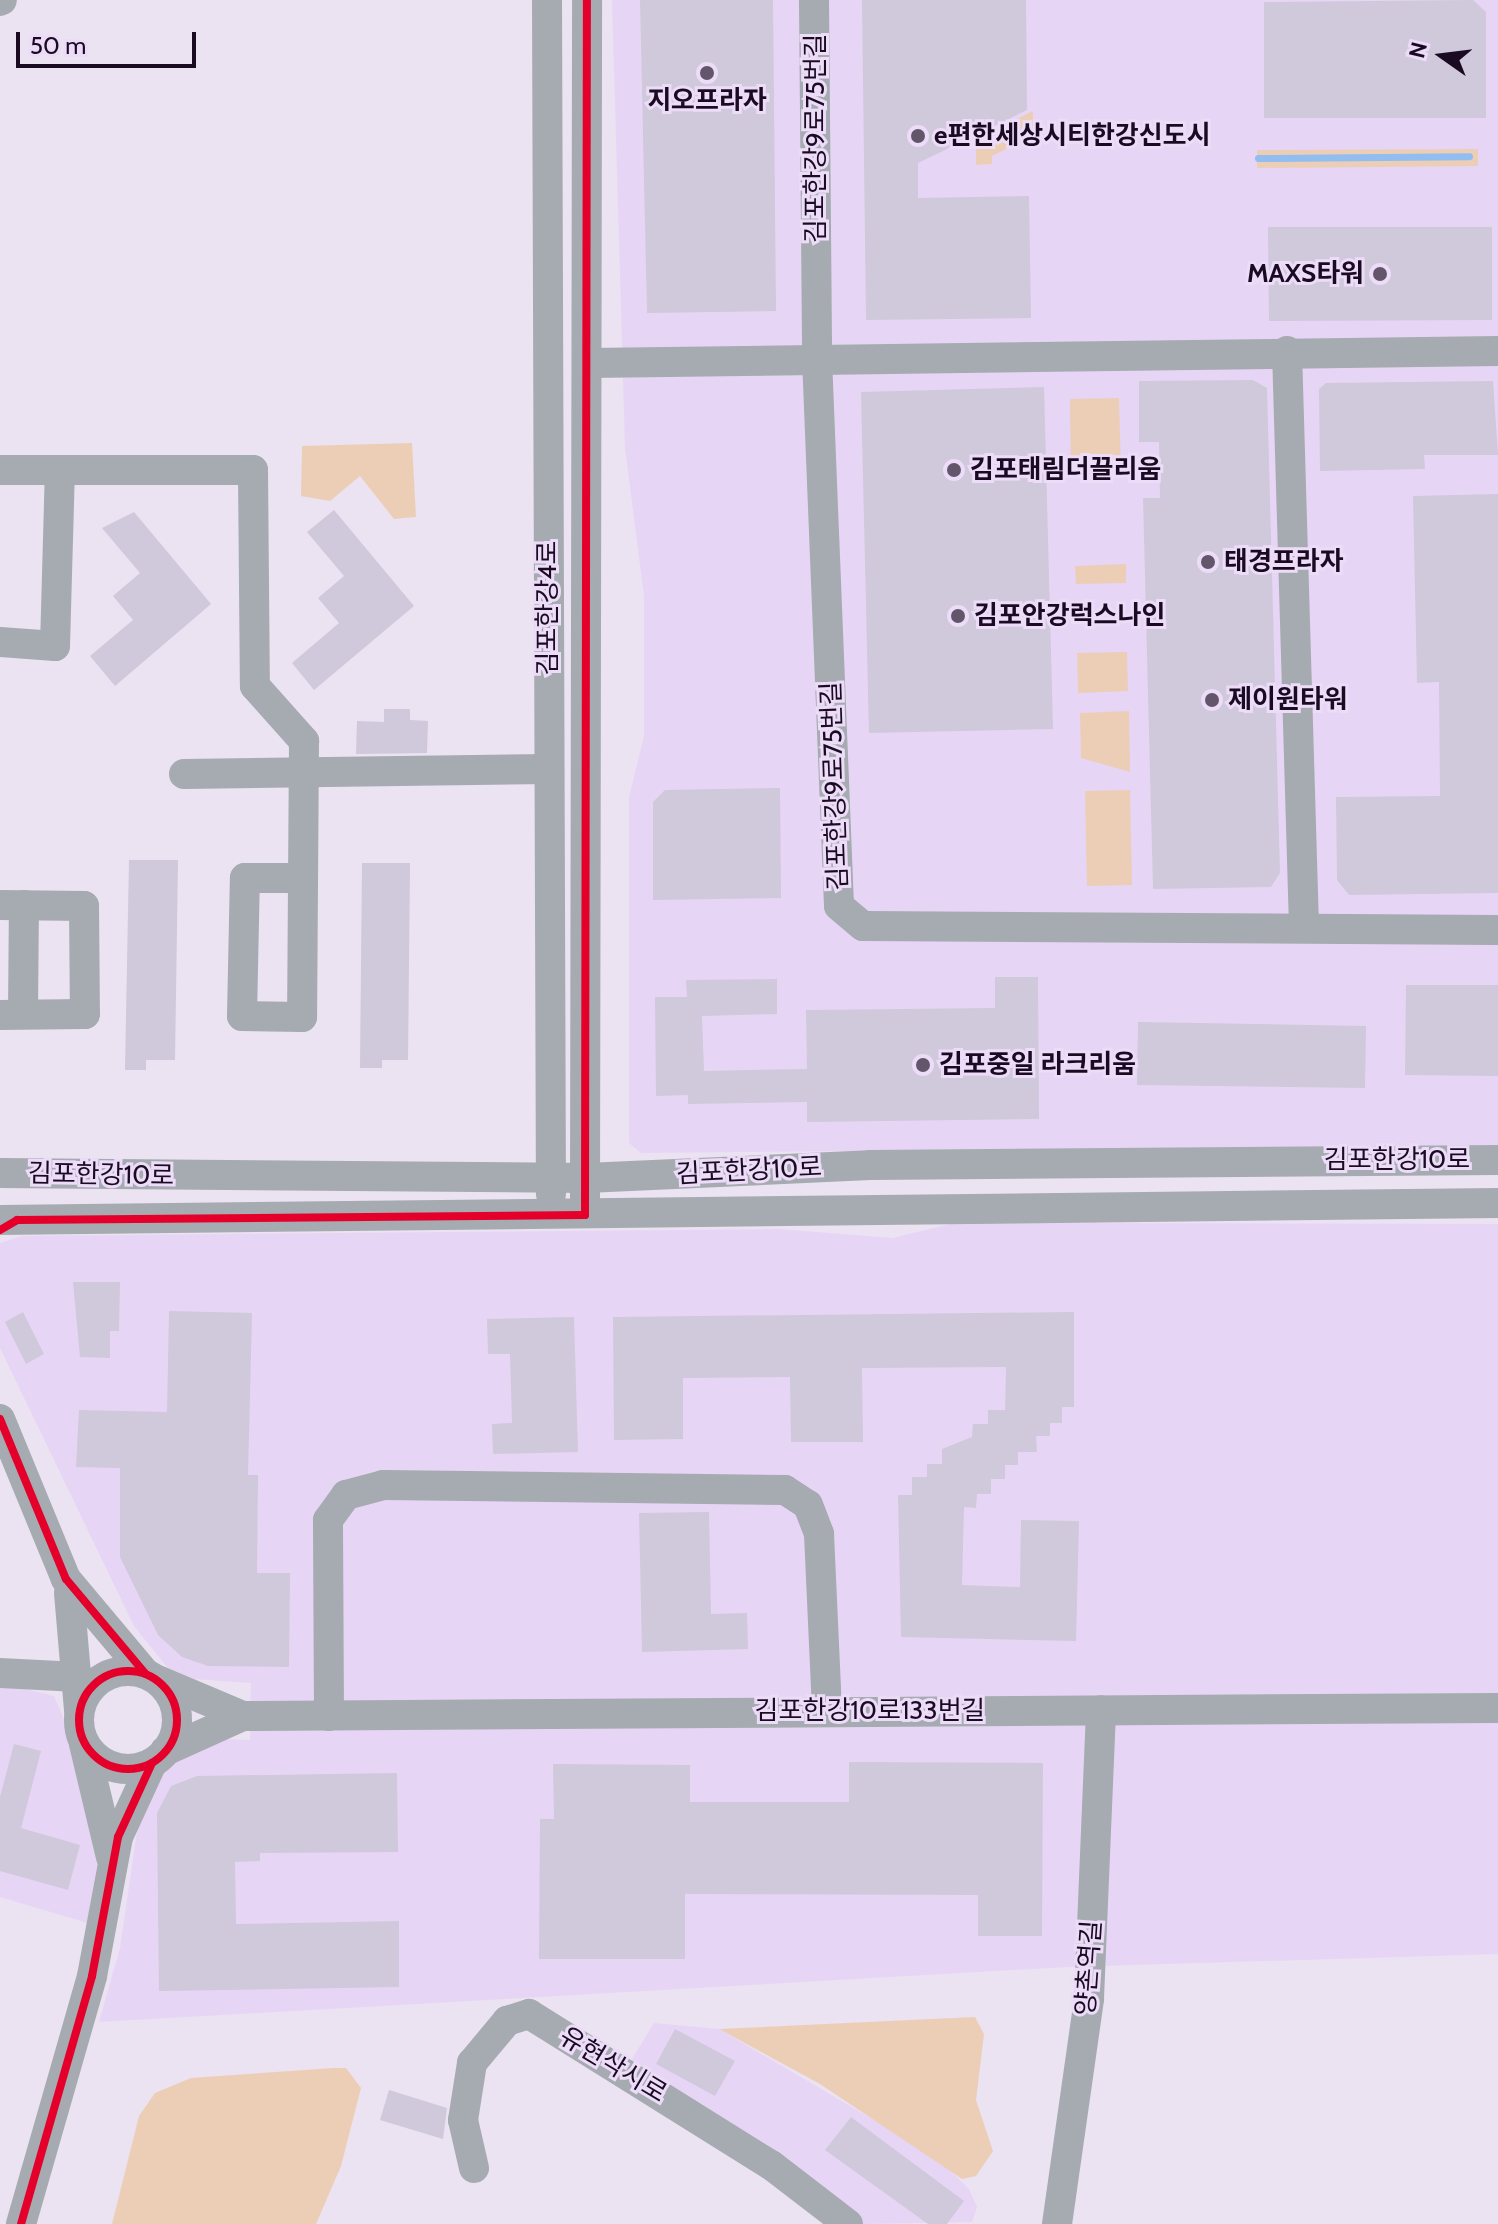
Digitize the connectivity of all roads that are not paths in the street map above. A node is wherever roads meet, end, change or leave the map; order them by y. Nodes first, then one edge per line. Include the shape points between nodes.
1 (547, 0) edge
2 (587, 0) edge
3 (814, 0) edge
4 (1287, 351) junction
5 (1498, 351) edge
6 (817, 358) junction
7 (589, 363) junction
8 (0, 470) edge
9 (60, 471) junction
10 (0, 642) edge
11 (549, 769) junction
12 (303, 773) junction
13 (184, 774) dead end
14 (302, 878) junction
15 (12, 905) edge
16 (1304, 927) junction
17 (1498, 930) edge
18 (11, 1014) edge
19 (1498, 1160) edge
20 (0, 1173) edge
21 (550, 1177) junction
22 (586, 1178) junction
23 (1498, 1203) edge
24 (551, 1215) junction
25 (585, 1215) junction
26 (6, 1223) edge
27 (0, 1419) edge
28 (8, 1460) edge
29 (66, 1579) junction
30 (0, 1673) edge
31 (78, 1677) junction
32 (152, 1677) junction
33 (1498, 1708) edge
34 (79, 1710) junction
35 (827, 1710) junction
36 (1101, 1710) junction
37 (243, 1716) junction
38 (329, 1716) junction
39 (83, 1742) junction
40 (158, 1757) junction
41 (112, 1862) junction
42 (474, 2168) dead end
43 (21, 2224) edge
44 (848, 2224) edge
45 (1057, 2224) edge

1 - 11 street, 김포한강4로
2 - 7 street, 김포한강4로
3 - 6 street, 김포한강9로75번길
4 - 5 street
4 - 6 street
4 - 16 street
6 - 7 street
6 - 16 street, 김포한강9로75번길 via 839,906 863,926
7 - 22 street, 김포한강4로
8 - 9 street
9 - 10 street via 55,646
9 - 12 street via 253,470 255,686 304,741
11 - 12 street
11 - 21 street, 김포한강4로
12 - 13 street
12 - 14 street
14 - 14 street via 302,1017 242,1016 245,878
15 - 18 street
15 - 18 street via 84,906 85,1014
16 - 17 street, 김포한강9로75번길
19 - 22 street, 김포한강10로 via 885,1165
20 - 21 street, 김포한강10로
21 - 22 street, 김포한강10로
21 - 24 street, 김포한강4로
22 - 25 street, 김포한강4로
23 - 25 street, 김포한강10로
24 - 25 street, 김포한강10로
24 - 26 street, 김포한강10로
27 - 28 street
28 - 29 street
29 - 31 street
29 - 32 street
30 - 31 street
31 - 34 street
32 - 34 street via 111,1673 96,1681
32 - 37 street
32 - 40 street via 176,1711
33 - 36 street, 김포한강10로133번길
34 - 39 street
35 - 36 street, 김포한강10로133번길
35 - 38 street, 김포한강10로133번길
35 - 38 street via 819,1534 808,1505 785,1490 383,1485 346,1495 328,1520
36 - 45 street, 양촌역길 via 1089,1998
37 - 38 street, 김포한강10로133번길
37 - 40 street
39 - 40 street via 117,1768
39 - 41 street
40 - 41 street
41 - 43 street via 95,1963
42 - 44 street, 유현삭시로 via 463,2120 472,2063 507,2021 529,2014 771,2165

